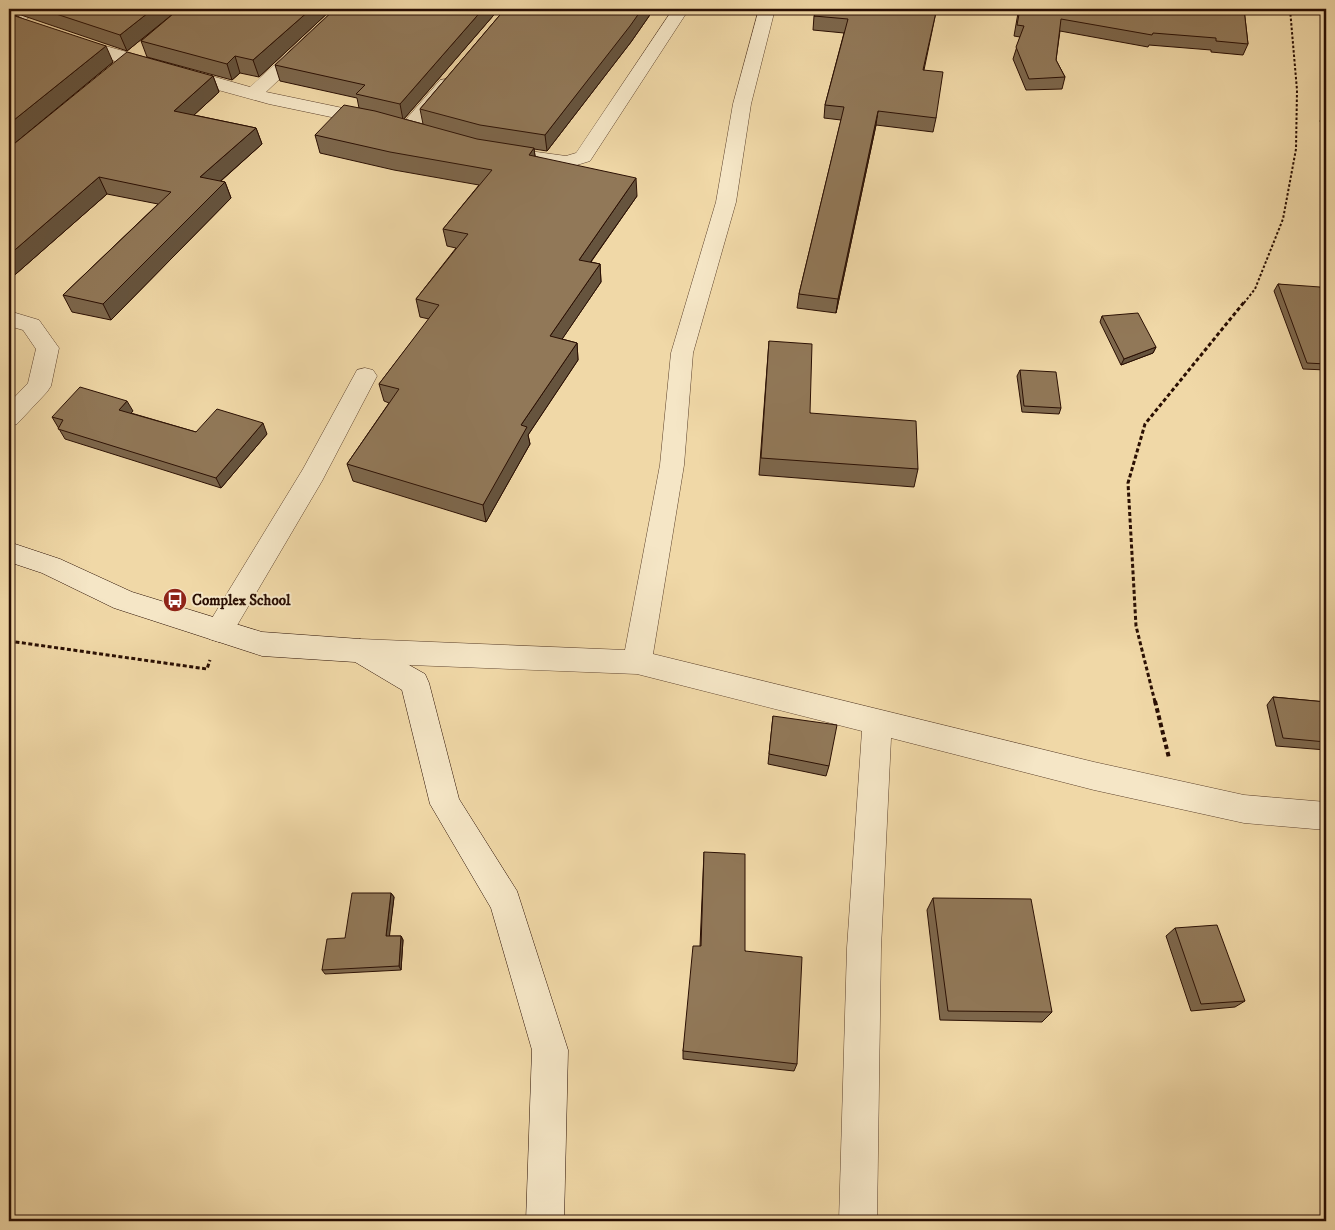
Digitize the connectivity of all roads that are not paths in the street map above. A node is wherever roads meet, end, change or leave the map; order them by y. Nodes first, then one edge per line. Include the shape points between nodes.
1 (32, 9) edge
2 (345, 9) edge
3 (681, 9) edge
4 (767, 9) edge
5 (11, 23) edge
6 (32, 27) edge
7 (58, 36) edge
8 (136, 55) junction
9 (458, 69) edge
10 (114, 73) edge
11 (253, 94) junction
12 (408, 128) junction
13 (426, 134) edge
14 (506, 153) edge
15 (9, 318) edge
16 (365, 376) dead end
17 (9, 418) edge
18 (9, 552) edge
19 (219, 631) junction
20 (360, 651) junction
21 (637, 662) junction
22 (877, 722) junction
23 (1326, 816) edge
24 (545, 1221) edge
25 (858, 1221) edge

1 - 5 street
2 - 11 street
3 - 14 street via 583,157 567,162
4 - 21 street via 742,104 726,202 682,353 672,465
5 - 6 street
7 - 8 street
8 - 10 street
8 - 11 street
9 - 12 street
11 - 12 street
12 - 13 street
15 - 17 street via 31,325 48,348 39,386
16 - 19 street via 313,474
18 - 19 street via 52,566 124,600
19 - 20 street via 262,644
20 - 21 street
20 - 24 street via 414,683 445,804 505,902 550,1050
21 - 22 street
22 - 23 street via 1244,809
22 - 25 street via 864,948

